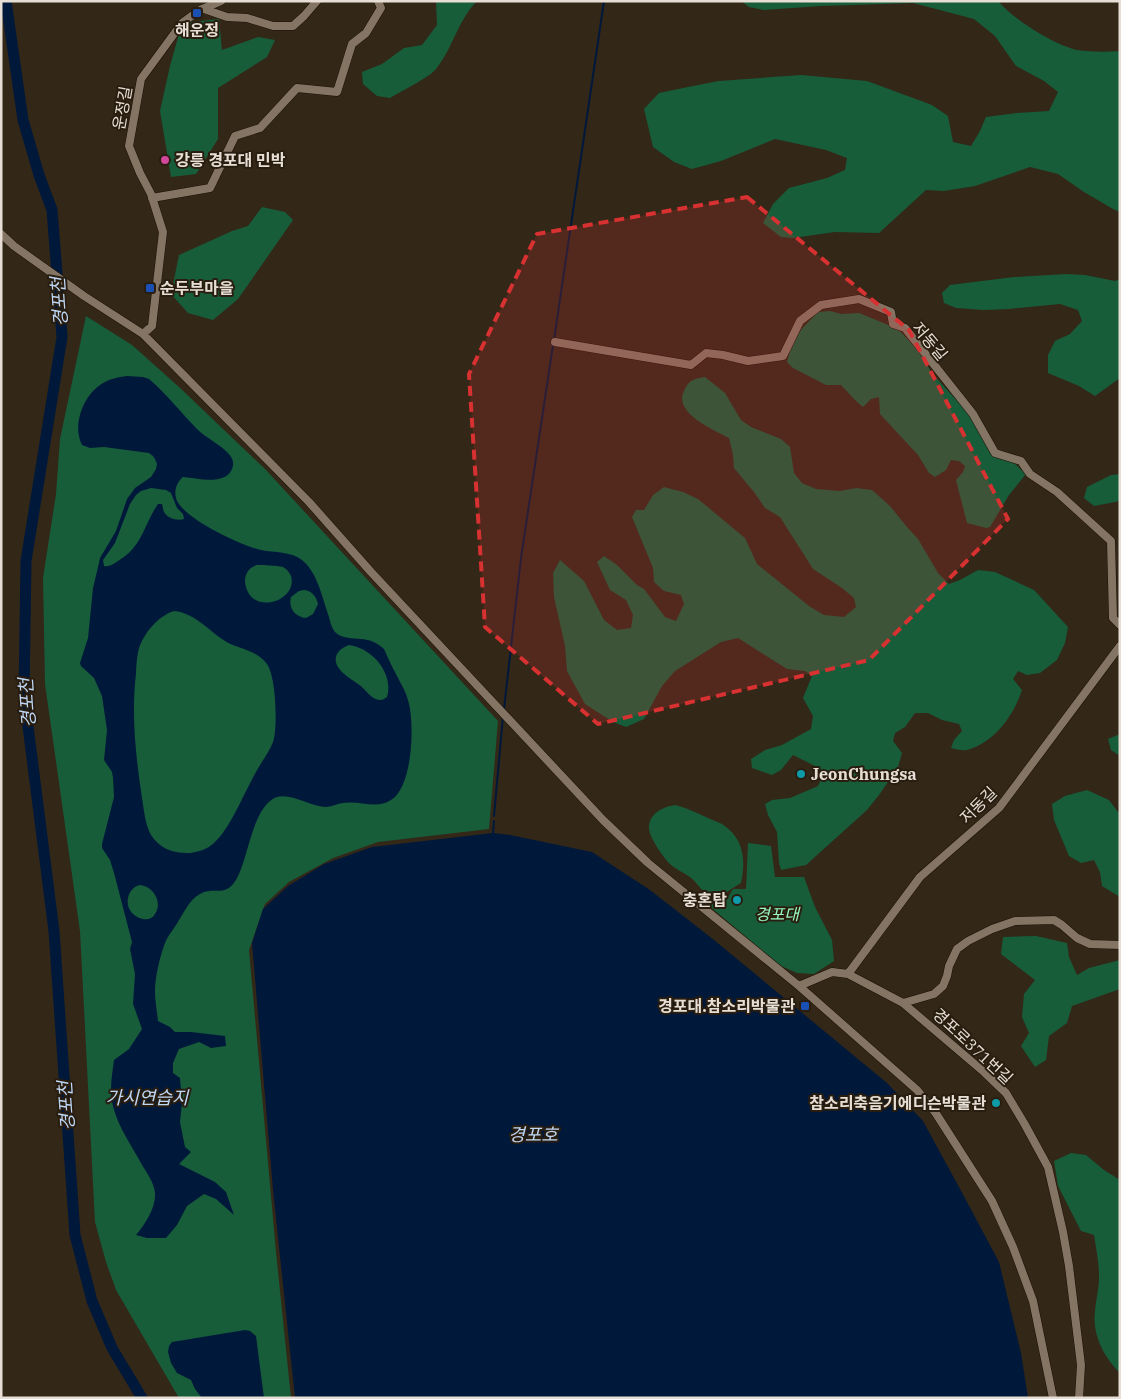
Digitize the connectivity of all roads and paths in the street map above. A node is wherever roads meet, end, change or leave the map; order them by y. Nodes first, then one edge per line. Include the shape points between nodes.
1 (221, 1) edge
2 (317, 1) edge
3 (378, 1) edge
4 (204, 8) junction
5 (152, 198) junction
6 (1, 234) edge
7 (143, 334) junction
8 (555, 342) dead end
9 (1120, 625) edge
10 (1120, 646) edge
11 (1120, 945) edge
12 (848, 974) junction
13 (799, 986) junction
14 (903, 1003) junction
15 (1053, 1398) edge
16 (1079, 1398) edge

1 - 4 street, 운정길
2 - 4 street via 293,26 274,26 247,18 227,17
3 - 5 street via 381,8 366,33 352,44 337,92 297,88 260,128 235,136 210,188
4 - 5 street, 운정길 via 182,23 141,79 129,146
5 - 7 street, 운정길 via 163,232 152,326
6 - 7 street via 84,296
7 - 13 street via 309,502 603,820 648,863
8 - 9 street, 저동길 via 691,365 706,353 748,360 784,356 800,321 822,305 858,299 891,312 893,324 905,328 972,414 995,454 1020,461 1030,474 1057,492 1111,541 1113,618
10 - 12 street, 저동길 via 999,808 920,877
11 - 14 street via 1090,944 1054,920 1015,921 992,929 957,949 943,986 934,994
12 - 13 street via 832,972
12 - 14 street, 경포로371번길
13 - 15 street via 917,1090 935,1112 992,1201 1033,1301
14 - 16 street, 경포로371번길 via 1006,1093 1048,1167 1069,1266 1081,1365

